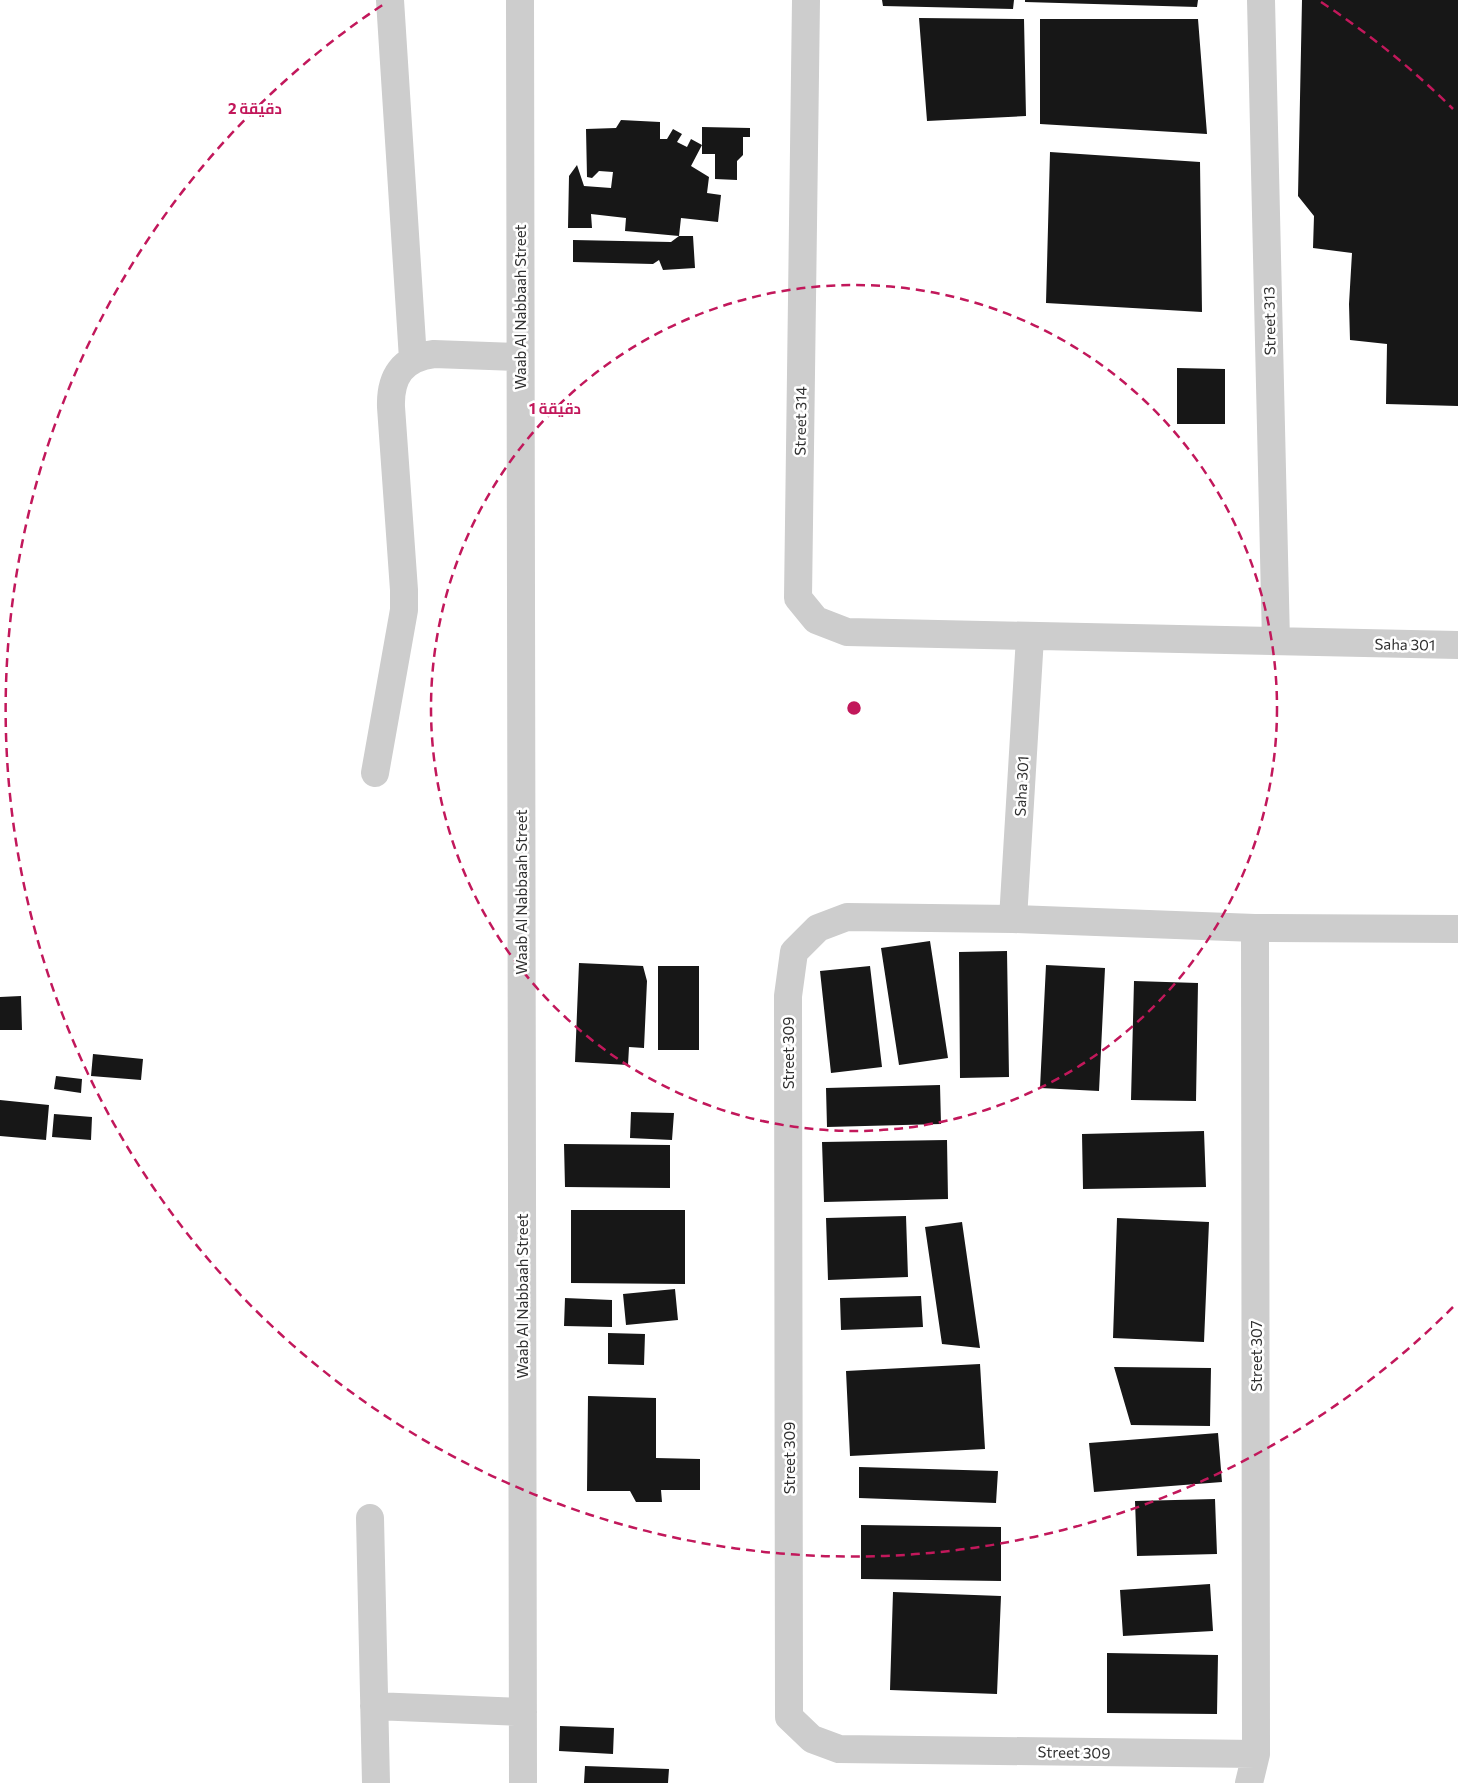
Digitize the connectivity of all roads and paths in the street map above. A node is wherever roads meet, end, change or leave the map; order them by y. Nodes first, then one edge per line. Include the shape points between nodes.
1 (390, 0) edge
2 (520, 0) edge
3 (806, 0) edge
4 (1261, 0) edge
5 (520, 357) junction
6 (413, 359) junction
7 (1030, 637) junction
8 (1276, 641) junction
9 (1458, 645) edge
10 (375, 773) dead end
11 (1013, 919) junction
12 (1255, 928) junction
13 (1458, 929) edge
14 (370, 1518) dead end
15 (374, 1706) junction
16 (523, 1712) junction
17 (1256, 1754) junction
18 (376, 1783) edge
19 (523, 1783) edge
20 (1249, 1783) edge

1 - 6 street
2 - 5 street, Waab Al Nabbaah Street
3 - 7 street, Street 314 via 798,598 816,620 847,632
4 - 8 street, Street 313
5 - 6 street via 434,354
5 - 16 street, Waab Al Nabbaah Street
6 - 10 street via 401,368 391,393 404,610
7 - 8 street, Saha 301
7 - 11 street, Saha 301
8 - 9 street, Saha 301
11 - 12 street
11 - 17 street, Street 309 via 847,917 818,928 794,952 788,996 789,1716 812,1739 839,1749
12 - 13 street
12 - 17 street, Street 307
14 - 15 street
15 - 16 street
15 - 18 street
16 - 19 street, Waab Al Nabbaah Street
17 - 20 street, Street 307

